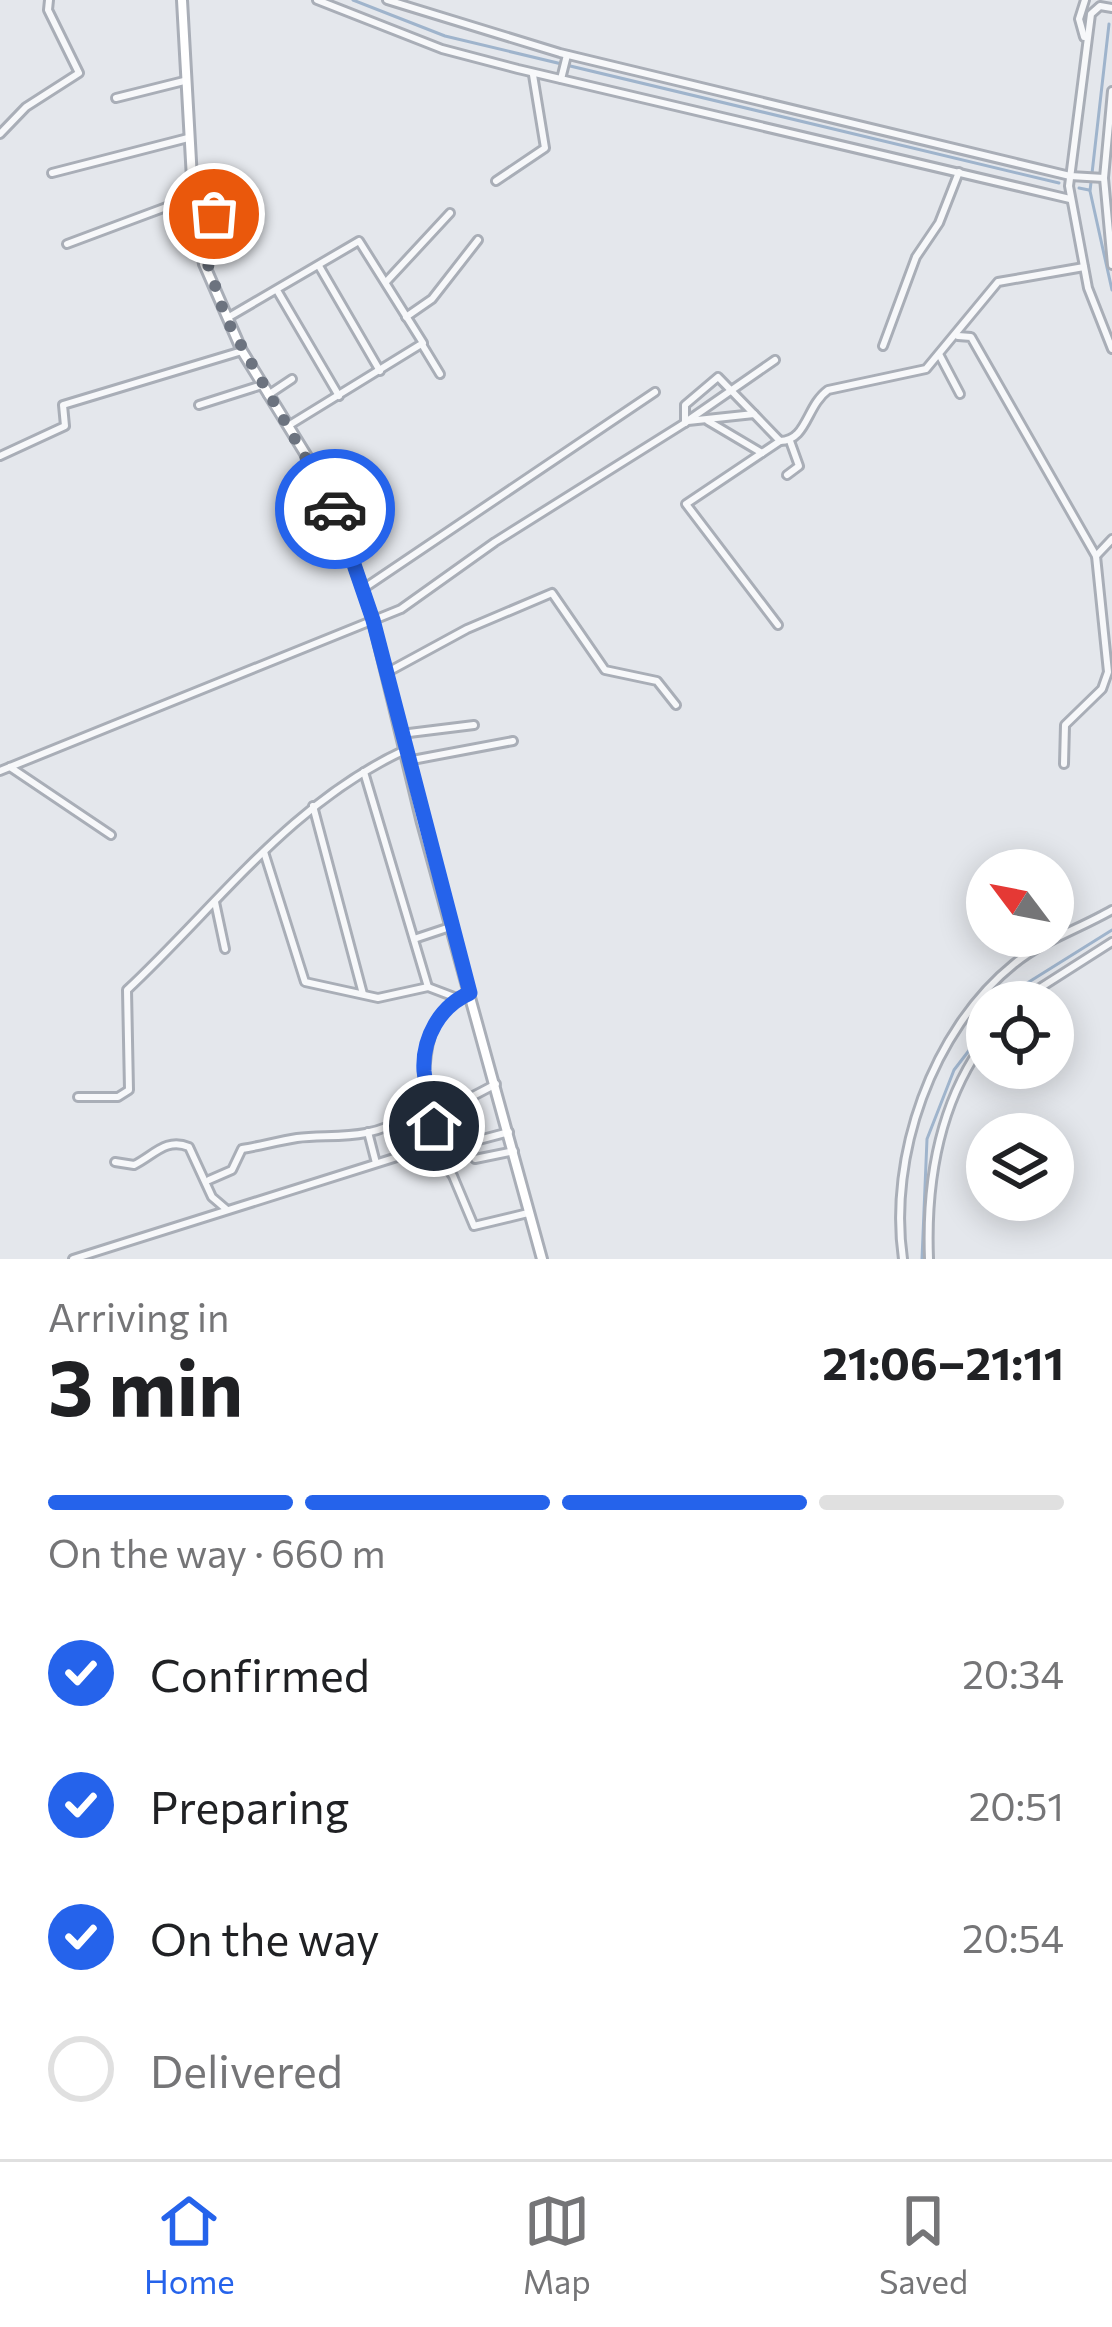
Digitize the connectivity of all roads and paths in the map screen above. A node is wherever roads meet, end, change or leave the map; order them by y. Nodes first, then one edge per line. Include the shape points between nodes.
1 (49, 0) edge
2 (182, 0) edge
3 (317, 0) edge
4 (387, 0) edge
5 (1084, 0) edge
6 (1112, 8) edge
7 (1086, 40) junction
8 (567, 57) junction
9 (532, 73) junction
10 (561, 77) junction
11 (184, 81) junction
12 (1112, 91) edge
13 (116, 98) dead end
14 (0, 134) edge
15 (188, 137) junction
16 (959, 172) junction
17 (52, 173) dead end
18 (1074, 177) junction
19 (1101, 178) junction
20 (496, 181) dead end
21 (193, 197) junction
22 (216, 197) dead end
23 (1070, 199) junction
24 (450, 213) dead end
25 (196, 228) junction
26 (478, 240) dead end
27 (67, 244) dead end
28 (1112, 265) edge
29 (319, 266) junction
30 (1084, 267) junction
31 (386, 282) junction
32 (278, 292) junction
33 (406, 316) junction
34 (226, 319) junction
35 (958, 336) junction
36 (423, 346) junction
37 (883, 346) dead end
38 (1112, 349) edge
39 (242, 351) junction
40 (940, 356) junction
41 (775, 360) dead end
42 (380, 372) junction
43 (440, 374) dead end
44 (292, 379) dead end
45 (262, 385) junction
46 (730, 388) junction
47 (655, 392) dead end
48 (268, 394) junction
49 (960, 394) dead end
50 (339, 396) junction
51 (200, 405) dead end
52 (754, 415) junction
53 (705, 419) junction
54 (686, 422) junction
55 (288, 426) junction
56 (780, 441) junction
57 (790, 441) junction
58 (762, 453) junction
59 (0, 456) edge
60 (787, 475) dead end
61 (1112, 539) edge
62 (1096, 556) junction
63 (363, 589) junction
64 (373, 620) junction
65 (778, 625) dead end
66 (386, 673) junction
67 (676, 705) dead end
68 (474, 724) dead end
69 (400, 734) junction
70 (513, 741) dead end
71 (406, 755) junction
72 (1064, 764) dead end
73 (10, 767) junction
74 (364, 770) junction
75 (0, 771) edge
76 (313, 806) junction
77 (111, 835) dead end
78 (264, 852) junction
79 (215, 902) junction
80 (1112, 910) edge
81 (451, 926) junction
82 (414, 939) junction
83 (1112, 942) edge
84 (225, 949) dead end
85 (1051, 981) edge
86 (428, 987) junction
87 (470, 993) junction
88 (364, 995) junction
89 (457, 998) junction
90 (424, 1071) junction
91 (966, 1075) edge
92 (496, 1084) junction
93 (78, 1097) dead end
94 (435, 1115) junction
95 (402, 1119) junction
96 (367, 1131) junction
97 (509, 1132) junction
98 (475, 1141) dead end
99 (432, 1146) junction
100 (514, 1151) junction
101 (476, 1159) dead end
102 (115, 1162) dead end
103 (376, 1163) junction
104 (208, 1180) junction
105 (226, 1209) junction
106 (530, 1213) junction
107 (73, 1259) edge
108 (542, 1259) edge
109 (903, 1259) edge
110 (929, 1259) edge

1 - 14 street via 79,73
2 - 11 main road
3 - 9 street via 442,49
4 - 8 street
5 - 7 street
6 - 7 street via 1095,8
7 - 18 street
8 - 10 street
8 - 18 street
9 - 10 street
9 - 20 street via 545,148
10 - 16 street
11 - 13 street
11 - 15 main road
12 - 19 street
15 - 17 street
15 - 21 main road
16 - 23 street
16 - 37 street
18 - 19 street
18 - 23 street
19 - 28 street
21 - 25 main road
21 - 27 street
22 - 25 street via 208,226
23 - 30 street
24 - 31 street
25 - 34 main road
26 - 33 street via 432,299
29 - 31 street via 359,241
29 - 32 street
29 - 42 street
30 - 35 street via 998,282
30 - 38 street
31 - 33 street
32 - 34 street
32 - 50 street
33 - 36 street
34 - 39 main road
35 - 40 street
35 - 62 street via 974,341
36 - 42 street
36 - 43 street
39 - 45 main road
39 - 59 street via 69,403 62,407 64,427
40 - 49 street
40 - 57 street via 921,371 828,390
41 - 46 street
42 - 50 street
44 - 48 street
45 - 48 main road
45 - 51 street
46 - 52 street
46 - 54 street
46 - 54 street via 716,378 685,405
47 - 63 street
48 - 55 main road
50 - 55 street
52 - 53 street
52 - 56 street
53 - 54 street
53 - 58 street
54 - 64 street
55 - 63 main road via 330,494
56 - 57 street
56 - 58 street
57 - 60 street via 799,466
58 - 65 street via 686,505
61 - 62 street
62 - 72 street via 1108,672 1102,689 1065,725
63 - 64 main road
64 - 66 main road
64 - 73 street
66 - 67 street via 552,592 600,665 659,682
66 - 69 main road
68 - 69 street
69 - 71 main road
70 - 71 street
71 - 74 street
71 - 81 main road
73 - 75 street
73 - 77 street
74 - 76 street
74 - 82 street
76 - 78 street
76 - 88 street
78 - 79 street
78 - 88 street via 302,980
79 - 84 street
79 - 93 street via 126,994 129,1090
80 - 109 street via 1017,961 952,1040 918,1111 903,1167
81 - 82 street
81 - 87 main road
82 - 86 street
83 - 85 street
86 - 88 street
86 - 89 street
87 - 89 street
87 - 92 main road
89 - 90 street via 428,1034
90 - 94 street
90 - 95 street
91 - 110 street via 946,1110 928,1196
92 - 94 street
92 - 97 main road
94 - 95 street
94 - 99 street
95 - 96 street
96 - 103 street
96 - 104 street via 242,1149 232,1170
97 - 98 street
97 - 100 main road
99 - 103 street
99 - 106 street via 474,1226
100 - 101 street
100 - 106 main road
102 - 104 street via 137,1164 180,1143 194,1150
103 - 105 street
104 - 105 street
105 - 107 street
106 - 108 main road

